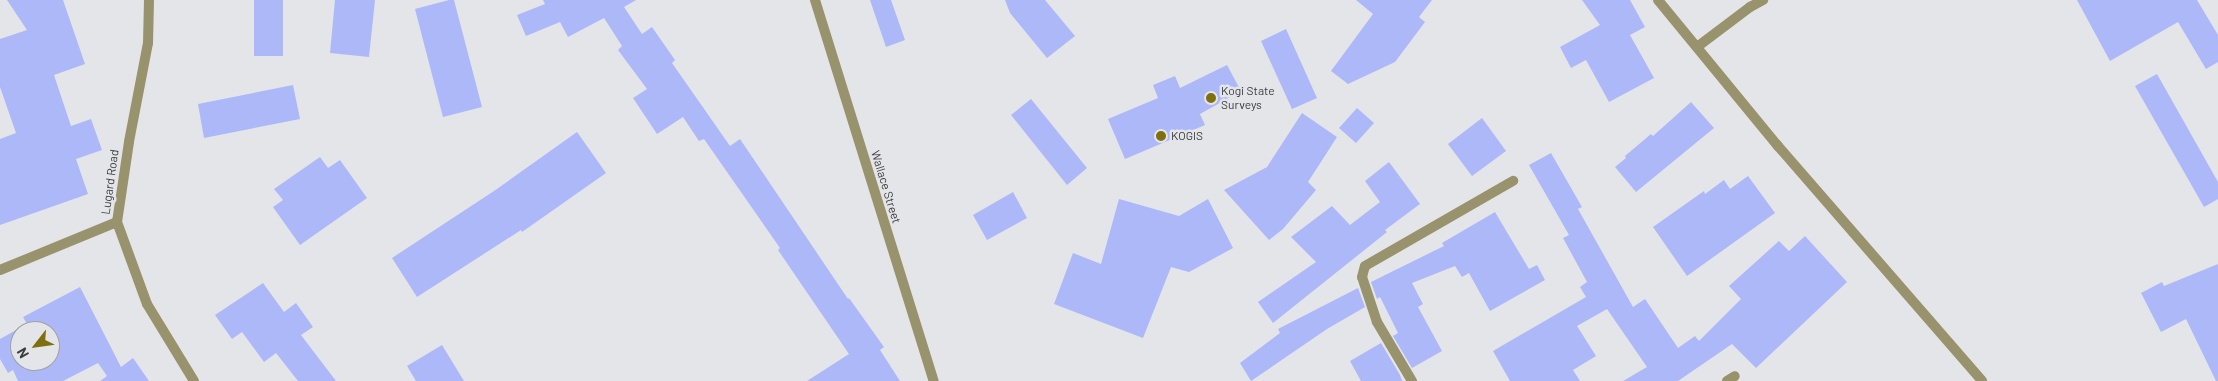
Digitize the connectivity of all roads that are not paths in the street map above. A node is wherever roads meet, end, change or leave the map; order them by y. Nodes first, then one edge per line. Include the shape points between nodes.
1 (149, 0) edge
2 (815, 0) edge
3 (1658, 0) edge
4 (1763, 0) edge
5 (1697, 47) junction
6 (1513, 181) dead end
7 (117, 222) junction
8 (0, 270) edge
9 (194, 381) edge
10 (934, 381) edge
11 (1412, 381) edge
12 (1982, 381) edge

1 - 7 street, Lugard Road via 148,43
2 - 10 street, Wallace Street
3 - 5 street
4 - 5 street
5 - 12 street via 1778,146
6 - 11 street via 1365,266 1362,277 1377,322
7 - 8 street
7 - 9 street, Lugard Road via 147,304

